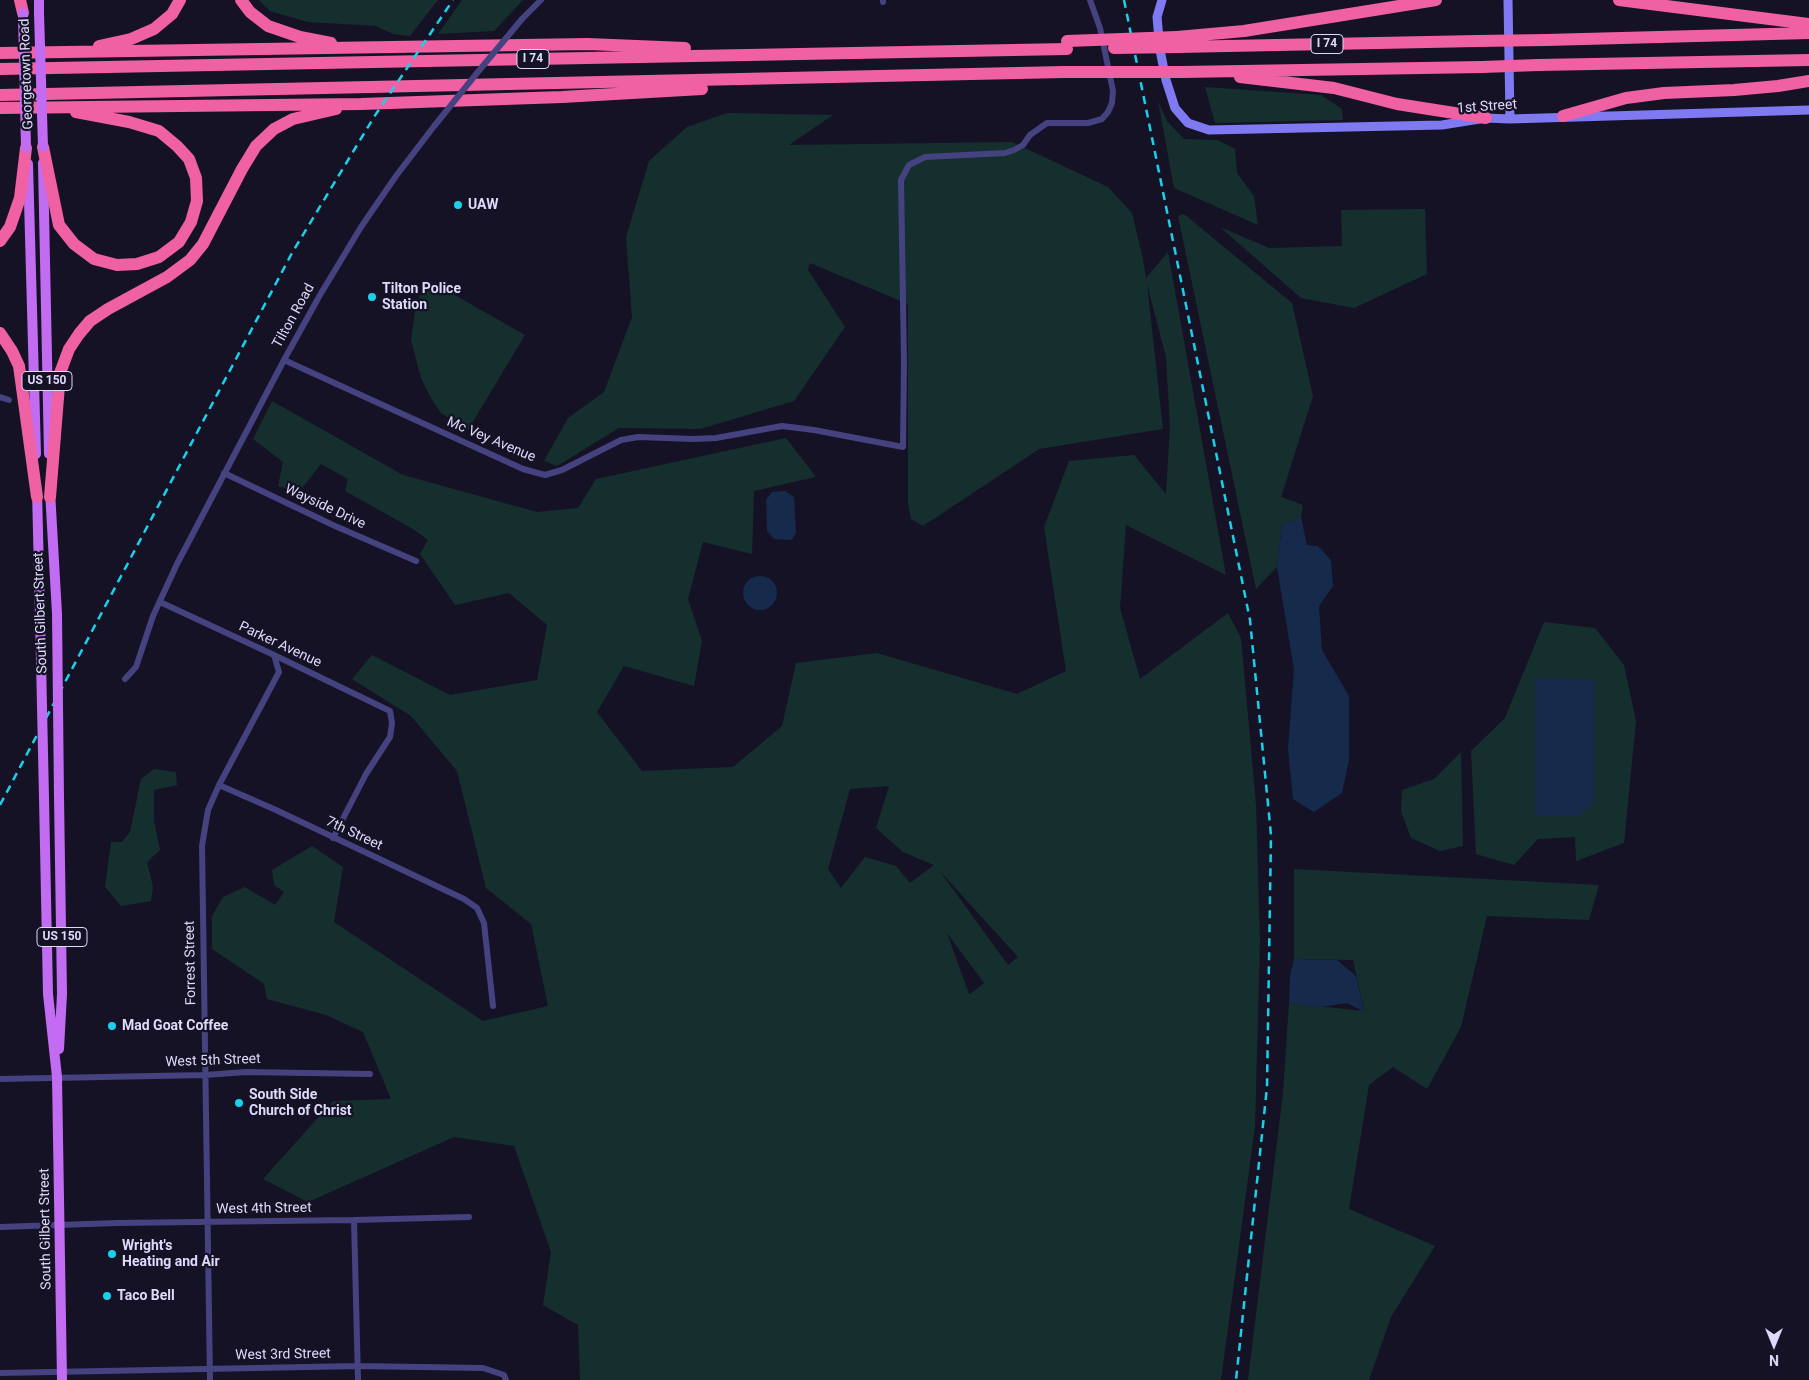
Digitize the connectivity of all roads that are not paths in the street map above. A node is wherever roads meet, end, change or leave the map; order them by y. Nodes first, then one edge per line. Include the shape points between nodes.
1 (20, 0) edge
2 (39, 0) edge
3 (180, 0) edge
4 (241, 0) edge
5 (541, 0) edge
6 (1090, 0) edge
7 (1162, 0) edge
8 (1436, 0) edge
9 (1508, 0) edge
10 (1620, 0) edge
11 (24, 6) edge
12 (1809, 24) edge
13 (1809, 34) edge
14 (1177, 42) junction
15 (376, 48) junction
16 (70, 52) junction
17 (1, 53) edge
18 (764, 54) junction
19 (1809, 60) edge
20 (0, 69) edge
21 (1200, 72) junction
22 (884, 77) junction
23 (1809, 81) edge
24 (0, 95) edge
25 (361, 104) junction
26 (52, 107) junction
27 (4, 109) edge
28 (1809, 110) edge
29 (1563, 116) junction
30 (1486, 118) junction
31 (1510, 119) junction
32 (43, 147) junction
33 (26, 148) junction
34 (0, 241) edge
35 (0, 334) edge
36 (284, 360) junction
37 (0, 397) edge
38 (9, 400) dead end
39 (224, 472) junction
40 (44, 497) junction
41 (416, 561) dead end
42 (160, 602) junction
43 (274, 655) junction
44 (125, 679) dead end
45 (219, 785) junction
46 (333, 838) junction
47 (493, 1006) dead end
48 (370, 1074) dead end
49 (205, 1075) junction
50 (57, 1077) junction
51 (0, 1079) edge
52 (469, 1217) dead end
53 (354, 1220) junction
54 (208, 1223) junction
55 (60, 1225) junction
56 (0, 1227) edge
57 (358, 1366) junction
58 (210, 1369) junction
59 (0, 1373) edge
60 (62, 1376) edge
61 (505, 1378) edge
62 (210, 1380) edge
63 (358, 1380) edge

1 - 11 highway
2 - 32 main road, Georgetown Road / US 150, bridge
3 - 16 highway via 172,14 154,29 131,39
4 - 15 highway via 268,26 300,37
5 - 36 street, Tilton Road, bridge via 476,73 396,176 361,227
6 - 36 street, Mc Vey Avenue via 1100,28 1113,91 1112,103 1102,119 1088,123 1047,123 1023,144 1004,153 925,157 909,165 901,180 903,447 782,426 716,438 638,437 621,440 562,470 545,474 523,470
7 - 30 street, 1st Street via 1157,17 1166,80 1175,108 1188,124 1209,130 1442,125
8 - 14 highway
9 - 31 street
10 - 12 highway
11 - 33 main road, Georgetown Road / US 150, bridge
13 - 14 highway, I 74, bridge via 1477,41
14 - 18 highway, I 74, bridge
15 - 16 highway
15 - 18 highway via 588,44
16 - 17 highway
18 - 20 highway, I 74
19 - 21 highway, I 74, bridge
21 - 22 highway, I 74, bridge
21 - 30 highway via 1334,88 1397,104
22 - 24 highway, I 74
22 - 25 highway via 562,97
23 - 29 highway via 1626,98
25 - 26 highway
25 - 40 highway via 293,119 274,129 256,146 203,244 190,260 167,277 96,317 79,334 60,373
26 - 27 highway
26 - 32 highway via 159,131 189,159 196,178 197,201 192,222 179,242 159,256 137,264 117,265 94,259 74,244 59,225
28 - 29 street, 1st Street
29 - 31 street, 1st Street
30 - 31 street, 1st Street
32 - 40 main road, South Gilbert Street / US 150
33 - 34 highway via 20,198 10,227
33 - 40 main road, South Gilbert Street / US 150
35 - 40 highway via 19,366
36 - 39 street, Tilton Road
37 - 38 street
39 - 41 street, Wayside Drive
39 - 42 street, Tilton Road
40 - 50 main road, South Gilbert Street / US 150, bridge via 40,615 48,994
40 - 50 main road, South Gilbert Street / US 150, bridge via 57,614 62,994
42 - 43 street, Parker Avenue
42 - 44 street, Tilton Road via 136,667
43 - 45 street, Forrest Street via 279,672
43 - 46 street, Parker Avenue via 390,711 390,737 366,774
45 - 46 street, 7th Street
45 - 49 street, Forrest Street via 208,810 202,846
46 - 47 street, 7th Street via 477,908 484,923
48 - 49 street, West 5th Street via 246,1072
49 - 50 street, West 5th Street
49 - 54 street, Forrest Street
50 - 51 street, West 5th Street
50 - 55 main road, South Gilbert Street / US 150
52 - 53 street, West 4th Street
53 - 54 street, West 4th Street
53 - 57 street
54 - 55 street, West 4th Street
54 - 58 street, Forrest Street
55 - 56 street, West 4th Street
55 - 60 main road, South Gilbert Street / US 150
57 - 58 street, West 3rd Street
57 - 61 street, West 3rd Street via 484,1368
57 - 63 street
58 - 60 street, West 3rd Street
58 - 62 street, Forrest Street
59 - 60 street, West 3rd Street

